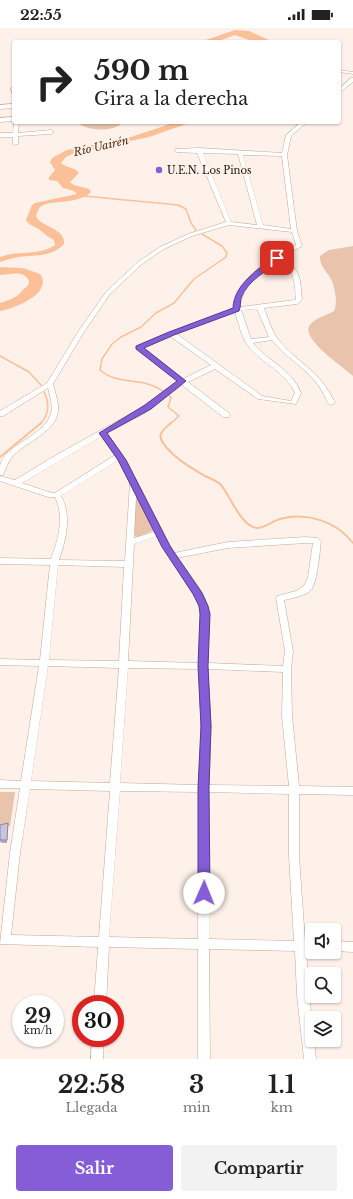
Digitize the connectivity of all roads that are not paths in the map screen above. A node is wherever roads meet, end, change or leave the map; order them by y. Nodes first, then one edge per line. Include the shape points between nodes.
1 (341, 71) edge
2 (353, 73) edge
3 (353, 79) edge
4 (341, 90) edge
5 (12, 106) edge
6 (0, 107) edge
7 (12, 119) edge
8 (0, 120) edge
9 (16, 124) edge
10 (302, 124) edge
11 (51, 132) dead end
12 (0, 135) edge
13 (15, 135) junction
14 (15, 144) dead end
15 (177, 150) dead end
16 (199, 150) junction
17 (240, 152) junction
18 (284, 155) junction
19 (229, 223) junction
20 (261, 227) junction
21 (294, 231) junction
22 (277, 258) junction
23 (260, 307) junction
24 (237, 309) junction
25 (172, 334) junction
26 (274, 338) junction
27 (249, 341) junction
28 (215, 366) junction
29 (182, 381) junction
30 (50, 384) junction
31 (331, 403) dead end
32 (0, 414) edge
33 (226, 415) dead end
34 (103, 433) junction
35 (119, 456) junction
36 (0, 473) edge
37 (0, 478) edge
38 (134, 482) junction
39 (16, 483) junction
40 (57, 496) junction
41 (159, 533) junction
42 (130, 542) junction
43 (172, 556) junction
44 (0, 561) edge
45 (54, 562) junction
46 (129, 564) junction
47 (0, 662) edge
48 (44, 662) junction
49 (123, 664) junction
50 (203, 666) junction
51 (287, 669) junction
52 (0, 784) edge
53 (26, 785) junction
54 (115, 787) junction
55 (204, 788) junction
56 (294, 789) junction
57 (353, 791) edge
58 (2, 940) edge
59 (104, 943) junction
60 (203, 944) junction
61 (300, 946) junction
62 (305, 946) edge
63 (341, 946) edge
64 (353, 946) edge
65 (101, 995) edge
66 (98, 1047) edge
67 (97, 1059) edge
68 (204, 1059) edge
69 (310, 1059) edge

1 - 2 street
3 - 4 street
5 - 6 street
7 - 8 street
9 - 13 street
10 - 18 street via 289,135
11 - 13 street
12 - 13 street
13 - 14 street
15 - 16 street
16 - 17 street
16 - 19 street
17 - 18 street
17 - 20 street
18 - 21 street
19 - 20 street
19 - 30 street via 173,242 129,273 108,293
20 - 21 street
21 - 22 street via 299,246
22 - 23 street via 296,272 298,300 292,304
22 - 24 street via 243,288 237,299
23 - 24 street
23 - 26 street
24 - 25 street
24 - 27 street
25 - 28 street
25 - 29 street via 139,348
26 - 27 street
26 - 31 street via 317,378
27 - 28 street via 290,379 298,393 294,403 260,398
28 - 29 street
29 - 33 street
29 - 34 street via 148,407
30 - 32 street
30 - 36 street via 54,403 52,419 12,454
34 - 35 street
34 - 39 street
35 - 38 street
35 - 40 street
37 - 39 street
38 - 41 street
38 - 42 street
39 - 40 street
40 - 45 street via 62,503 64,516
41 - 42 street
41 - 43 street
42 - 46 street
43 - 50 street via 204,606
43 - 51 street via 228,544 317,541 308,588 299,594 280,598 289,651
44 - 45 street
45 - 46 street
45 - 48 street
46 - 49 street
47 - 48 street
48 - 49 street
48 - 53 street
49 - 50 street
49 - 54 street
50 - 51 street
50 - 55 street via 206,726
51 - 56 street via 287,716
52 - 53 street
53 - 54 street
53 - 58 street
54 - 55 street
54 - 59 street
55 - 56 street
55 - 60 street
56 - 57 street
56 - 61 street via 294,856
58 - 59 street
59 - 60 street
59 - 65 street
60 - 61 street
60 - 68 street
61 - 62 street
61 - 69 street
63 - 64 street
66 - 67 street

